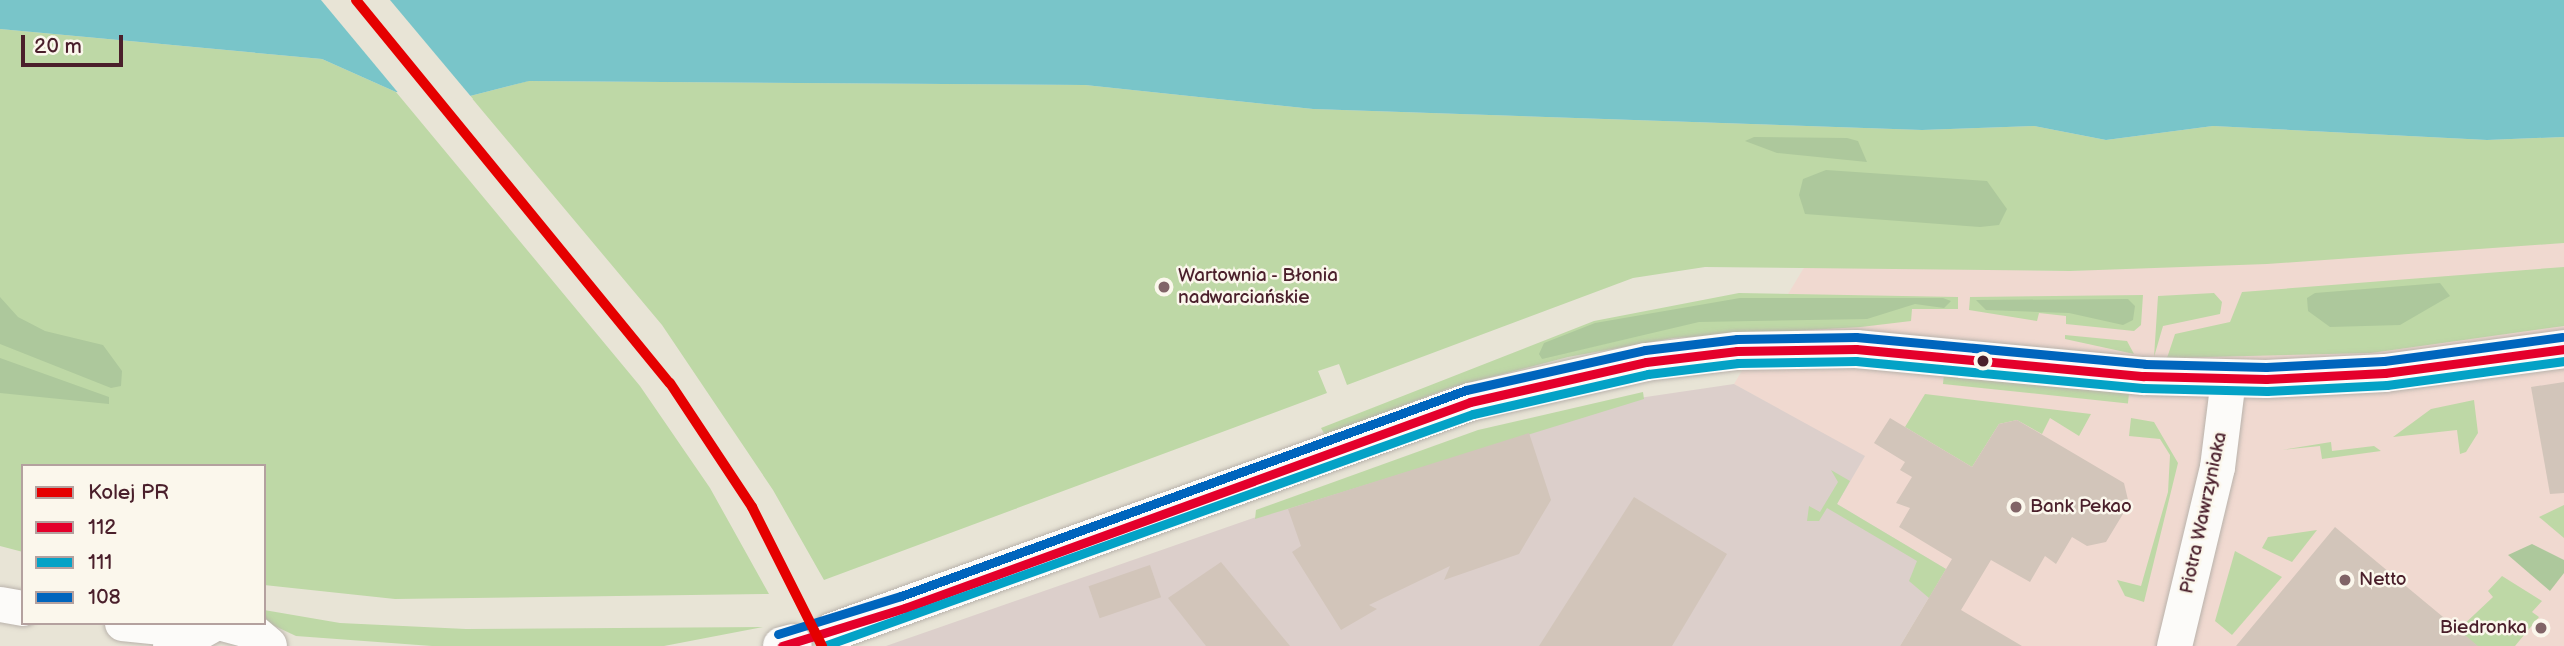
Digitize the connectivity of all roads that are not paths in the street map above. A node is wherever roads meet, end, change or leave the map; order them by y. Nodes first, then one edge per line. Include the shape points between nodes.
1 (2564, 349) edge
2 (2228, 379) junction
3 (0, 604) edge
4 (21, 608) edge
5 (142, 625) edge
6 (201, 631) edge
7 (832, 632) dead end
8 (271, 644) edge
9 (2174, 646) edge

1 - 2 street via 2350,377
2 - 7 street via 1856,349 1737,351 1601,370 1470,402
2 - 9 street, Piotra Wawrzyniaka via 2217,467
3 - 4 street
5 - 6 street
6 - 8 street

